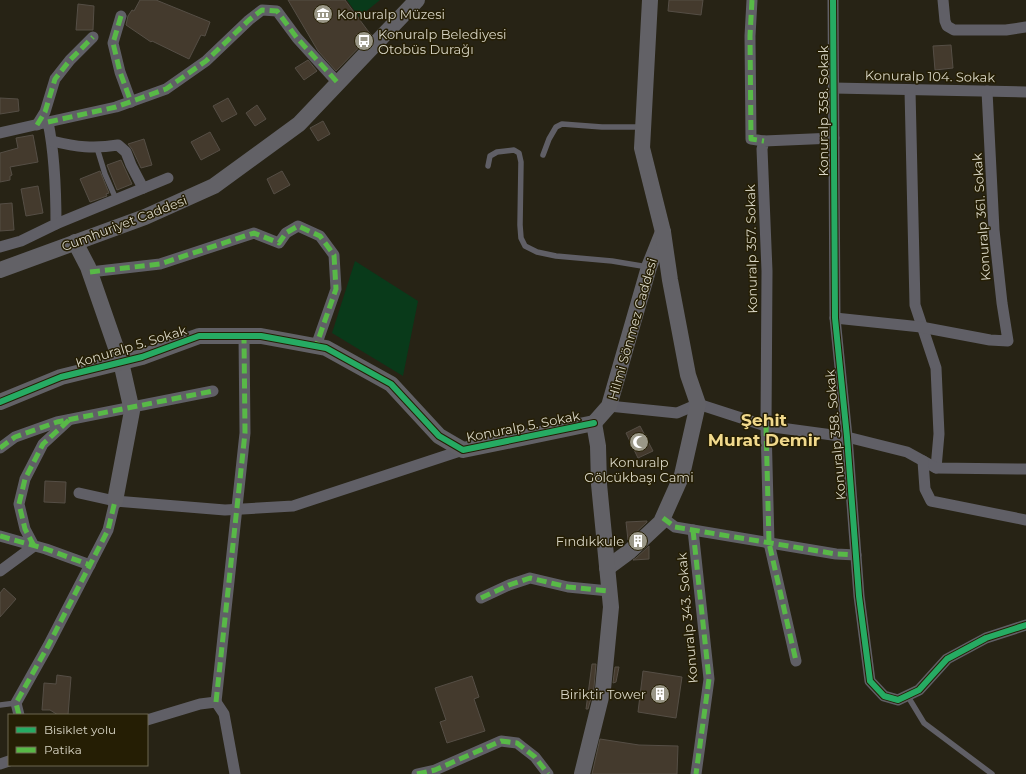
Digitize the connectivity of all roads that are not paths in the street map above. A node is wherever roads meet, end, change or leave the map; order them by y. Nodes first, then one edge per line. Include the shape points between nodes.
1 (417, 0) edge
2 (650, 0) edge
3 (752, 0) edge
4 (833, 0) edge
5 (943, 0) edge
6 (121, 16) dead end
7 (1026, 27) edge
8 (94, 37) dead end
9 (338, 83) junction
10 (833, 88) junction
11 (910, 90) junction
12 (987, 91) junction
13 (1026, 92) edge
14 (131, 102) junction
15 (48, 122) junction
16 (37, 125) junction
17 (643, 127) junction
18 (0, 133) edge
19 (834, 138) junction
20 (52, 141) junction
21 (764, 141) junction
22 (97, 148) junction
23 (543, 155) dead end
24 (488, 166) dead end
25 (168, 178) dead end
26 (143, 188) junction
27 (116, 199) junction
28 (56, 224) junction
29 (664, 232) junction
30 (75, 242) junction
31 (0, 247) edge
32 (649, 267) junction
33 (0, 270) edge
34 (90, 272) junction
35 (835, 318) junction
36 (921, 327) junction
37 (244, 336) junction
38 (316, 346) junction
39 (121, 362) junction
40 (213, 391) dead end
41 (0, 402) edge
42 (698, 404) junction
43 (609, 406) junction
44 (131, 407) junction
45 (69, 420) junction
46 (594, 423) junction
47 (766, 426) junction
48 (847, 437) junction
49 (0, 448) edge
50 (463, 450) junction
51 (922, 461) junction
52 (936, 468) junction
53 (1026, 469) edge
54 (79, 493) dead end
55 (115, 501) junction
56 (236, 509) junction
57 (663, 518) junction
58 (1026, 520) edge
59 (693, 530) junction
60 (0, 536) edge
61 (769, 543) junction
62 (34, 546) junction
63 (856, 555) junction
64 (90, 565) junction
65 (607, 568) junction
66 (0, 571) edge
67 (609, 591) junction
68 (482, 598) dead end
69 (1026, 625) edge
70 (796, 662) dead end
71 (907, 696) junction
72 (216, 702) junction
73 (16, 703) junction
74 (0, 705) edge
75 (19, 714) edge
76 (148, 720) edge
77 (235, 774) edge
78 (417, 774) edge
79 (548, 774) edge
80 (582, 774) edge
81 (696, 774) edge
82 (992, 774) edge

1 - 9 street, Cumhuriyet Caddesi
2 - 17 street, Hilmi Sönmez Caddesi
3 - 21 street via 751,139
4 - 10 street, Konuralp 358. Sokak
5 - 7 street via 945,21 947,26 954,30 1006,30
6 - 14 street via 113,43
8 - 16 street via 70,60 55,80 45,112
9 - 14 street via 297,38 277,11 262,10 206,61 166,89
9 - 30 street, Cumhuriyet Caddesi via 299,124 214,186 145,217
10 - 11 street, Konuralp 104. Sokak
10 - 19 street, Konuralp 358. Sokak
11 - 12 street, Konuralp 104. Sokak
11 - 36 street via 915,306
12 - 13 street, Konuralp 104. Sokak
12 - 36 street, Konuralp 361. Sokak via 994,230 1008,341
14 - 15 street
15 - 16 street
15 - 20 street
16 - 18 street
17 - 23 lane via 562,124 556,127
17 - 29 street, Hilmi Sönmez Caddesi via 642,148
19 - 21 street
19 - 35 street, Konuralp 358. Sokak
20 - 22 street via 71,146
20 - 28 street
21 - 47 street, Konuralp 357. Sokak via 762,149 767,271
22 - 26 street via 118,145 126,152
22 - 27 lane
24 - 32 lane via 490,156 497,152 514,150 519,153 520,225 521,238 525,246 537,252 556,256
25 - 26 street
26 - 27 street
27 - 28 street
28 - 31 street via 21,241
29 - 32 street, Hilmi Sönmez Caddesi
29 - 42 street, Hilmi Sönmez Caddesi via 670,280 688,375
30 - 33 street, Cumhuriyet Caddesi
30 - 34 street
32 - 43 street, Hilmi Sönmez Caddesi
34 - 38 street via 160,264 254,233 279,243 286,233 298,226 320,236 334,255 336,289
34 - 39 street
35 - 36 street
35 - 48 street, Konuralp 358. Sokak
36 - 52 street via 936,368 939,434
37 - 38 street, Konuralp 5. Sokak via 261,336
37 - 39 street, Konuralp 5. Sokak via 199,336
37 - 56 street via 245,433
38 - 50 street, Konuralp 5. Sokak via 326,348 391,384 439,436
39 - 41 street, Konuralp 5. Sokak via 61,377
39 - 44 street
40 - 44 street
42 - 43 street via 677,413
42 - 47 street
42 - 57 street via 682,475
43 - 46 street, Hilmi Sönmez Caddesi
44 - 45 street
44 - 55 street
45 - 49 street via 15,437
45 - 62 street via 43,444 25,479 18,504 25,529
46 - 50 street, Konuralp 5. Sokak
46 - 65 street
47 - 48 street
47 - 61 street, Konuralp 357. Sokak
48 - 51 street via 906,452
48 - 63 street, Konuralp 358. Sokak
50 - 56 street via 293,506
51 - 52 street
51 - 58 street via 925,489 931,501
52 - 53 street
54 - 55 street
55 - 56 street
55 - 64 street via 108,530
56 - 72 street
57 - 59 street via 675,527
57 - 65 street via 630,551
59 - 61 street
59 - 81 street, Konuralp 343. Sokak via 709,679
60 - 62 street
61 - 63 street
61 - 70 street, Konuralp 357. Sokak
62 - 64 street
62 - 66 street
63 - 71 street, Konuralp 358. Sokak via 870,681 884,696 898,700
64 - 73 street
65 - 67 street
67 - 68 street via 568,587 530,578
67 - 80 street via 611,607 603,689
69 - 71 street, Konuralp 358. Sokak via 986,638 947,659 919,690
71 - 82 lane via 924,723
72 - 76 street via 200,704
72 - 77 street via 224,714
73 - 74 lane
73 - 75 street
78 - 79 street via 435,770 501,741 517,743 535,757

